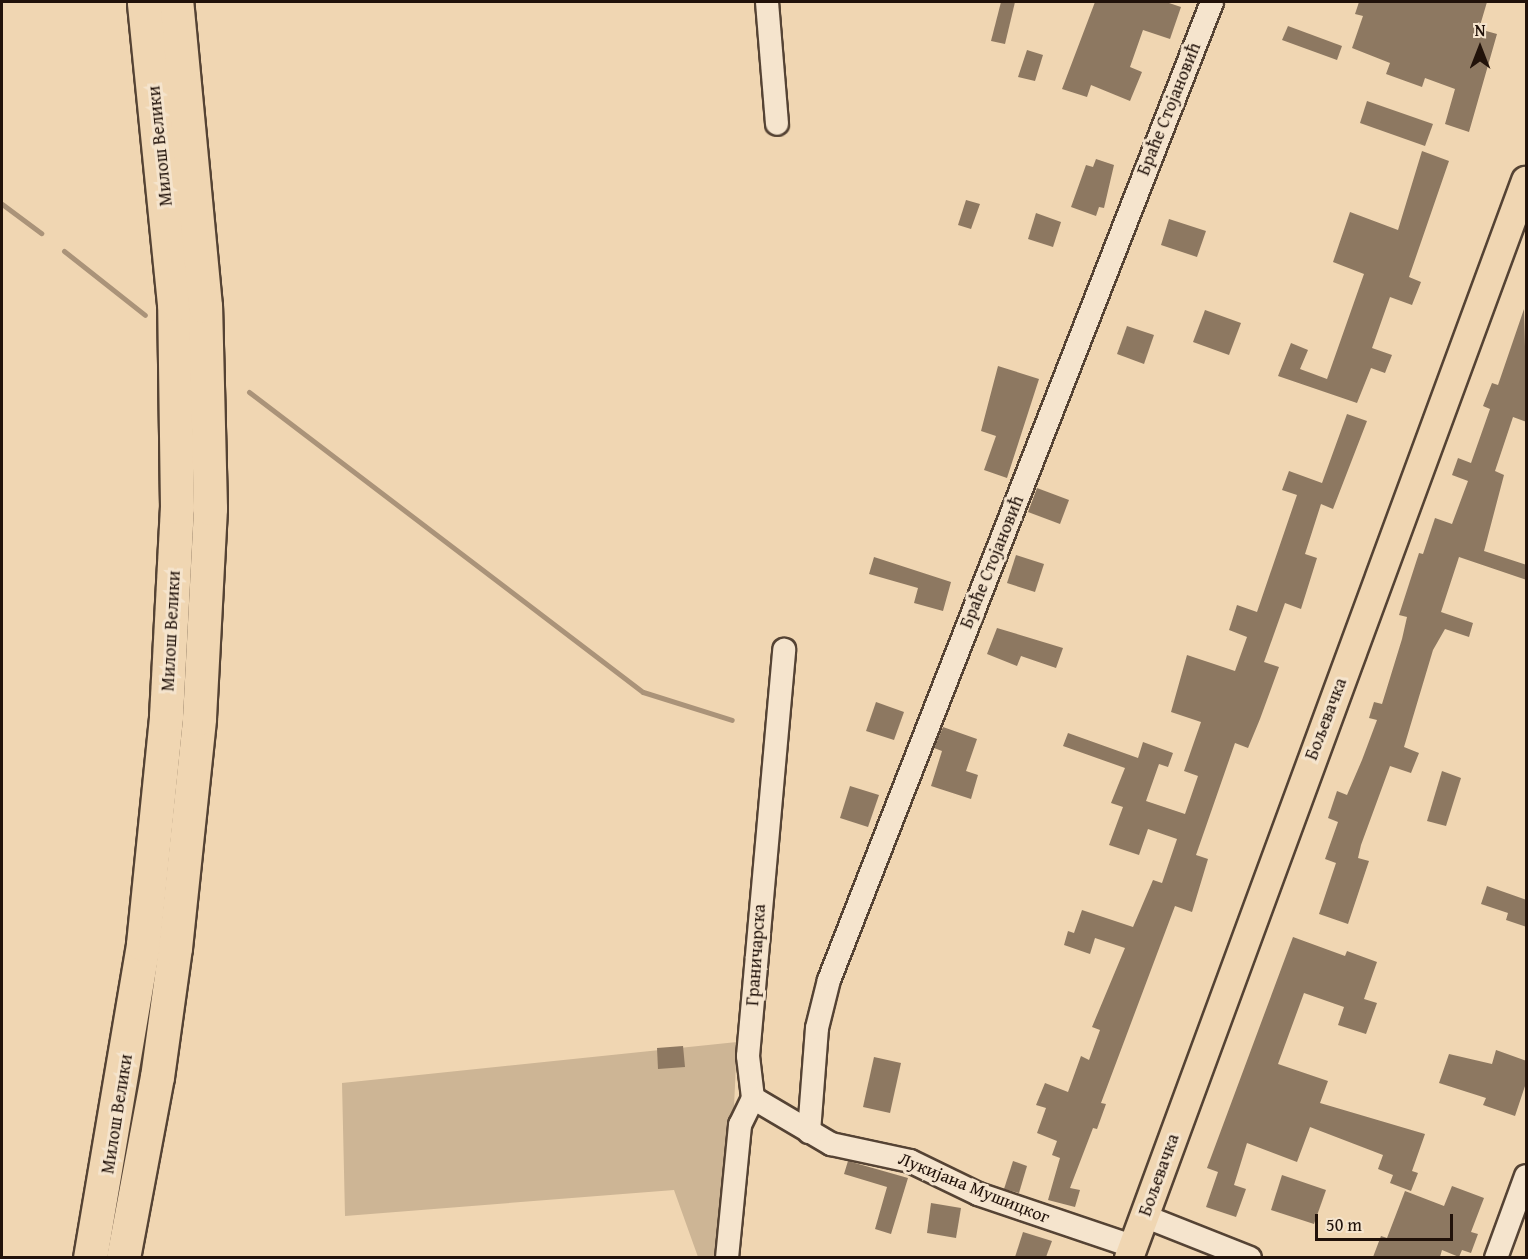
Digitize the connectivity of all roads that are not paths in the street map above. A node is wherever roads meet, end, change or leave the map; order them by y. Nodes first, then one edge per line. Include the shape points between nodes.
1 (144, 2) edge
2 (176, 2) edge
3 (767, 2) edge
4 (1212, 2) edge
5 (777, 124) dead end
6 (1527, 181) edge
7 (784, 650) dead end
8 (753, 1098) junction
9 (809, 1131) junction
10 (1527, 1176) edge
11 (1144, 1216) junction
12 (1130, 1252) edge
13 (90, 1257) edge
14 (123, 1257) edge
15 (727, 1257) edge
16 (1250, 1257) edge
17 (1496, 1257) edge

1 - 13 highway, Милош Велики via 174,304 177,507 166,716 142,944
2 - 14 highway, Милош Велики via 204,295 210,508 199,718 175,948 157,1077
3 - 5 street
4 - 9 street, Браће Стојановић via 829,980 817,1028
6 - 11 main road, Бољевачка
7 - 8 street, Граничарска via 748,1056
8 - 9 street, Лукијана Мушицког
8 - 15 street via 740,1125
9 - 12 street, Лукијана Мушицког via 831,1144 910,1161 978,1194
10 - 17 street
11 - 12 main road, Бољевачка
11 - 16 street

